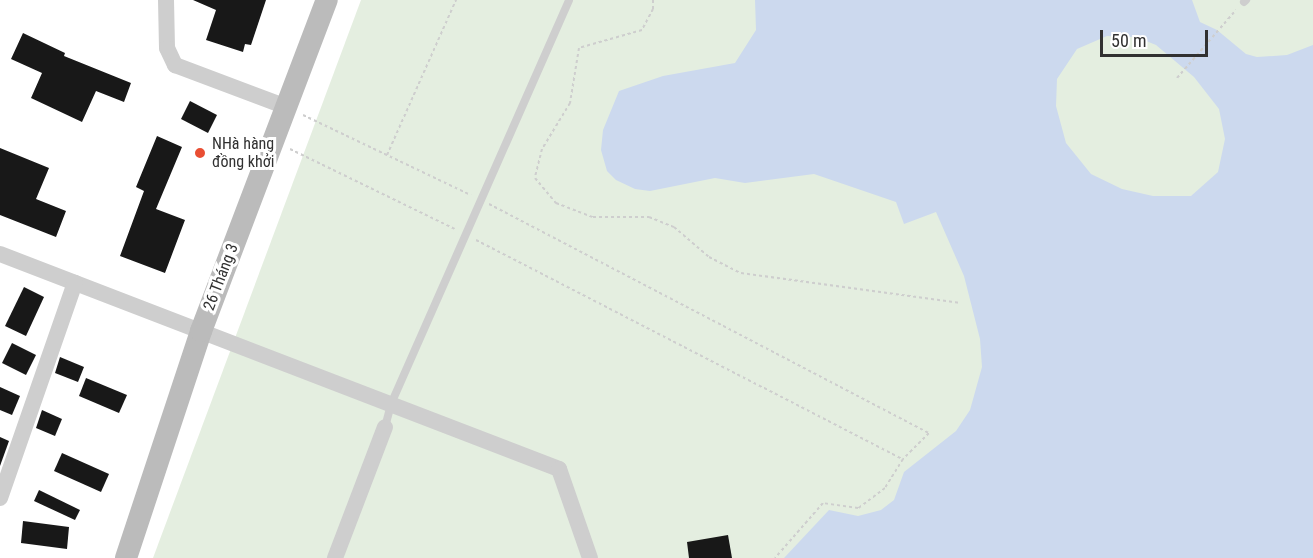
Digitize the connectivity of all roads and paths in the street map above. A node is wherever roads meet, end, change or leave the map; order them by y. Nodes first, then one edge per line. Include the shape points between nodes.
1 (166, 0) edge
2 (327, 0) edge
3 (456, 0) edge
4 (569, 0) edge
5 (652, 0) edge
6 (1245, 1) edge
7 (1177, 78) dead end
8 (287, 107) junction
9 (274, 141) junction
10 (387, 155) junction
11 (482, 200) junction
12 (467, 236) junction
13 (0, 254) edge
14 (75, 283) junction
15 (959, 303) dead end
16 (201, 331) junction
17 (391, 404) junction
18 (385, 427) joint
19 (903, 459) junction
20 (0, 498) edge
21 (126, 558) edge
22 (335, 558) edge
23 (591, 558) edge
24 (774, 558) edge

1 - 8 street via 167,48 175,65
2 - 8 street, 26 Tháng 3
3 - 10 path
4 - 11 lane
5 - 15 path via 653,9 642,30 579,48 570,103 542,148 535,178 556,202 593,217 649,217 674,226 709,257 741,273
6 - 7 path
8 - 9 street, 26 Tháng 3
8 - 10 path
9 - 12 path via 430,214
9 - 16 street, 26 Tháng 3
10 - 11 path
11 - 12 lane
11 - 19 path via 929,433
12 - 17 lane
12 - 19 path
13 - 14 street
14 - 16 street
14 - 20 street
16 - 17 street
16 - 21 street, 26 Tháng 3
17 - 18 lane
17 - 23 street via 560,469
18 - 22 street
19 - 24 path via 885,488 858,508 823,503

